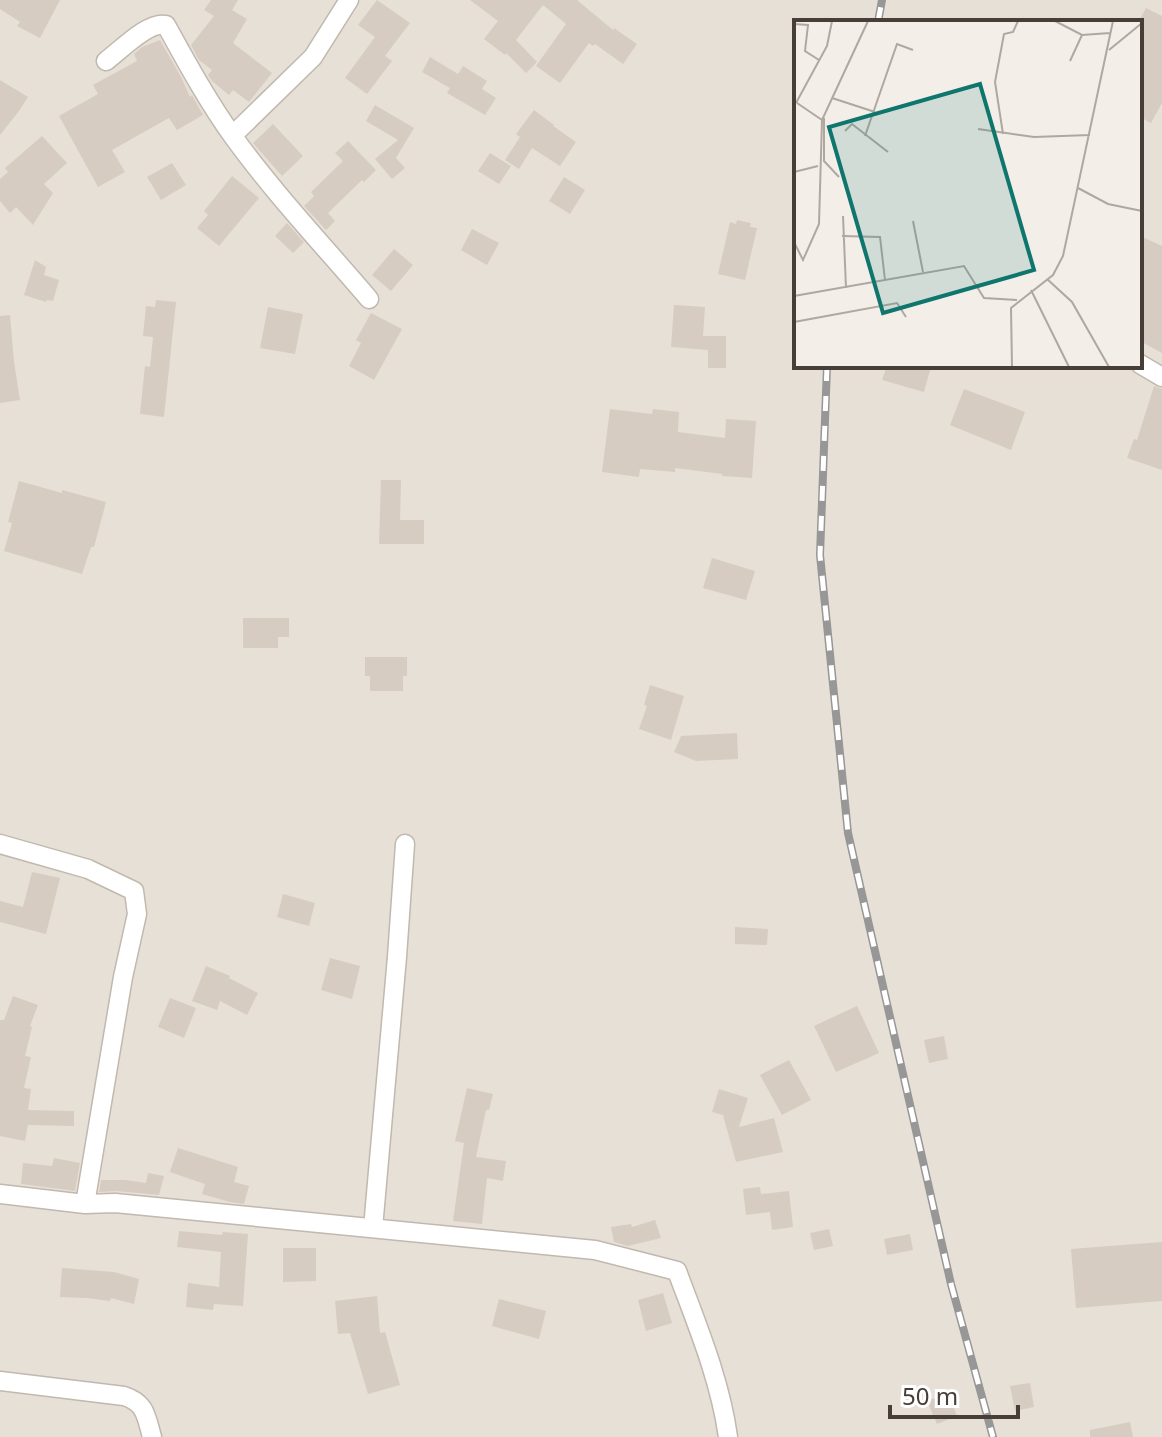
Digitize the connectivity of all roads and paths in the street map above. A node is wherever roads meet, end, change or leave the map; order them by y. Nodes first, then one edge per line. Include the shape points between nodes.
1 (349, 0) edge
2 (106, 61) dead end
3 (233, 135) junction
4 (369, 299) dead end
5 (1142, 365) edge
6 (1162, 377) edge
7 (0, 844) edge
8 (405, 844) dead end
9 (0, 1194) edge
10 (85, 1204) junction
11 (373, 1228) junction
12 (0, 1381) edge
13 (152, 1437) edge
14 (728, 1437) edge

1 - 3 street via 313,57
2 - 3 street via 150,27 166,25
3 - 4 street
5 - 6 street
7 - 10 street via 88,869 134,891 137,914
8 - 11 street
9 - 10 street
10 - 11 street
11 - 14 street via 595,1250 677,1271 724,1407
12 - 13 street via 136,1400

